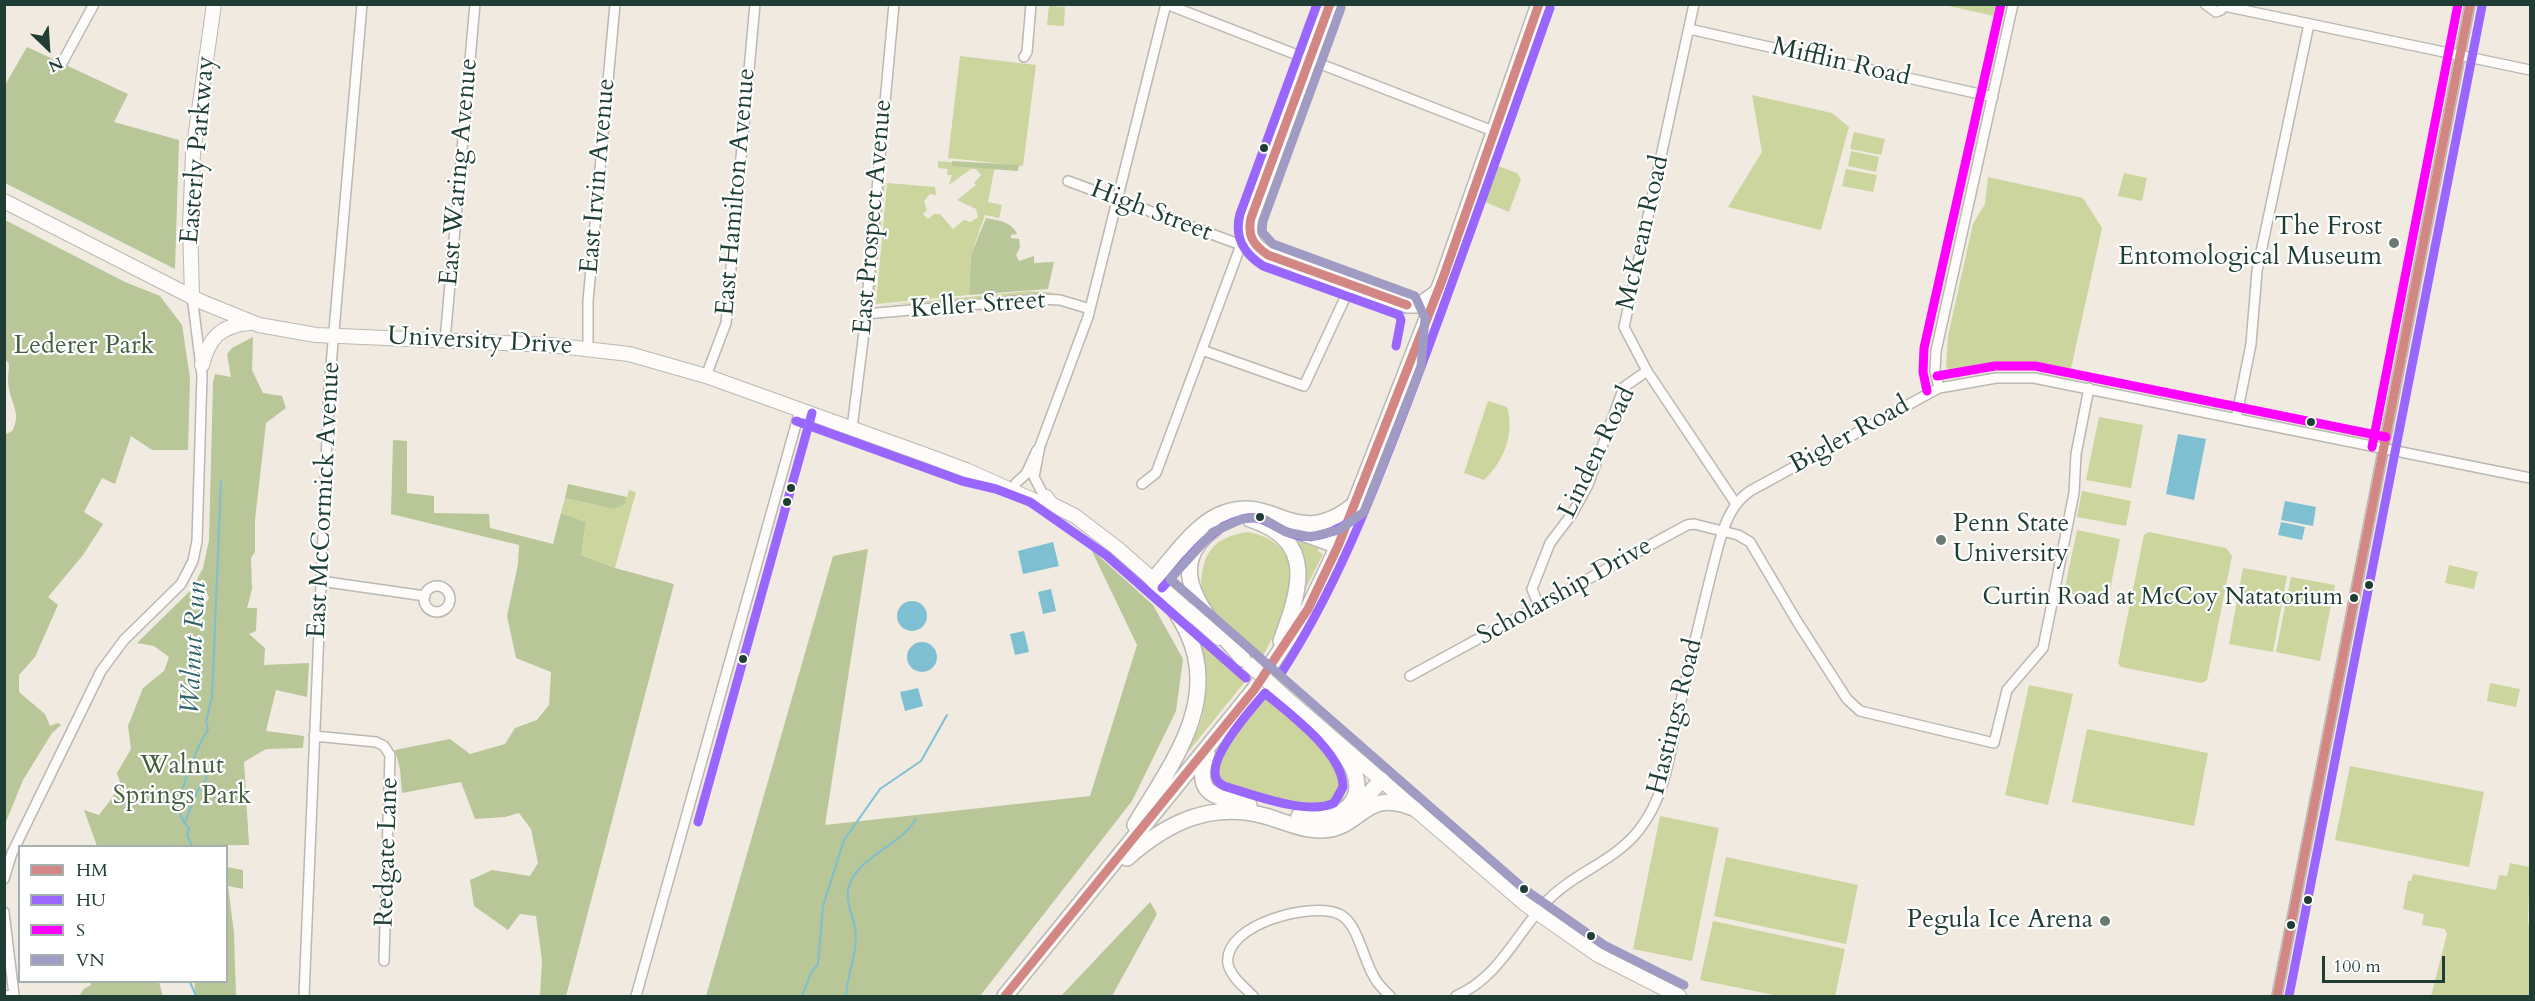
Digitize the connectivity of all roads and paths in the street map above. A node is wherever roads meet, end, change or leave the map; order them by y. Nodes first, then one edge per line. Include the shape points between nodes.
1 (94, 4) edge
2 (214, 4) edge
3 (362, 4) edge
4 (475, 4) edge
5 (615, 4) edge
6 (755, 4) edge
7 (894, 4) edge
8 (1031, 4) edge
9 (1166, 4) edge
10 (1330, 4) edge
11 (1539, 4) edge
12 (1694, 4) edge
13 (2013, 4) edge
14 (2205, 4) edge
15 (2470, 4) edge
16 (2223, 7) edge
17 (2309, 24) junction
18 (1689, 29) junction
19 (2460, 56) junction
20 (1024, 57) dead end
21 (1310, 60) junction
22 (62, 63) dead end
23 (2530, 70) edge
24 (1993, 97) junction
25 (1493, 131) junction
26 (1068, 181) dead end
27 (1118, 199) junction
28 (4, 201) edge
29 (1251, 218) junction
30 (1240, 246) junction
31 (1268, 255) junction
32 (1351, 285) junction
33 (1437, 293) junction
34 (192, 297) junction
35 (1407, 305) junction
36 (1090, 309) junction
37 (865, 314) junction
38 (250, 322) junction
39 (332, 336) junction
40 (445, 340) junction
41 (588, 347) junction
42 (1202, 350) junction
43 (1409, 364) junction
44 (202, 365) junction
45 (1647, 371) junction
46 (706, 376) junction
47 (1939, 388) junction
48 (2089, 388) junction
49 (800, 410) junction
50 (2236, 419) junction
51 (852, 428) junction
52 (1040, 446) junction
53 (2384, 449) junction
54 (966, 470) junction
55 (2530, 478) edge
56 (1016, 483) junction
57 (1142, 484) dead end
58 (1047, 500) junction
59 (1355, 504) junction
60 (1736, 504) junction
61 (1250, 519) junction
62 (1722, 531) junction
63 (1338, 546) junction
64 (1154, 580) junction
65 (320, 581) junction
66 (424, 596) dead end
67 (1539, 606) junction
68 (1246, 662) junction
69 (1270, 668) junction
70 (1410, 676) dead end
71 (1326, 733) junction
72 (314, 736) junction
73 (1211, 743) junction
74 (1382, 780) junction
75 (1416, 809) junction
76 (1348, 820) junction
77 (1110, 868) junction
78 (4, 879) edge
79 (1095, 886) junction
80 (4, 912) edge
81 (1538, 913) junction
82 (384, 961) dead end
83 (11, 996) edge
84 (304, 996) edge
85 (636, 996) edge
86 (1005, 996) edge
87 (1253, 996) edge
88 (1390, 996) edge
89 (1456, 996) edge
90 (1678, 996) edge
91 (2277, 996) edge

1 - 22 street
2 - 34 main road, Easterly Parkway via 192,165
3 - 39 street, East McCormick Avenue
4 - 40 street, East Waring Avenue
5 - 41 street, East Irvin Avenue via 588,295
6 - 46 street, East Hamilton Avenue via 726,319
7 - 37 street, East Prospect Avenue
8 - 20 street
9 - 21 street
9 - 27 street
10 - 21 main road
11 - 25 main road
12 - 18 street, McKean Road
13 - 24 street
14 - 16 street via 2211,11
15 - 19 street
16 - 17 street
17 - 19 street
17 - 50 street via 2256,271 2251,344
18 - 24 street, Mifflin Road
18 - 45 street, McKean Road via 1624,323 1627,337
19 - 23 street
19 - 53 street
21 - 25 street
21 - 29 main road
24 - 47 street via 1936,351
25 - 33 main road
26 - 27 street, High Street
27 - 30 street, High Street
27 - 36 street
28 - 34 main road, University Drive
29 - 30 street
29 - 31 main road, High Street via 1251,240
30 - 31 street, High Street
30 - 42 street
31 - 32 main road, High Street
32 - 35 main road, High Street
32 - 42 street via 1304,386
33 - 35 main road via 1420,305
33 - 43 main road
34 - 38 main road, University Drive
34 - 44 street
35 - 43 main road via 1414,318
36 - 37 street, Keller Street via 1060,300 1039,299
36 - 52 street
37 - 51 street, East Prospect Avenue
38 - 39 main road, University Drive via 287,332
38 - 44 main road via 232,325 217,334
39 - 40 main road, University Drive
39 - 65 street, East McCormick Avenue
40 - 41 main road, University Drive
41 - 46 main road, University Drive
42 - 57 street via 1156,473
43 - 59 main road
44 - 78 street via 197,541 193,561 181,584 124,640 101,671 17,842
45 - 60 street, McKean Road
45 - 67 street, Linden Road via 1624,387 1588,485 1547,549 1532,589
46 - 49 main road, University Drive
47 - 48 street, Bigler Road via 2015,377
47 - 60 street, Bigler Road via 1750,491
48 - 50 street, Bigler Road
48 - 62 street via 2076,454 2074,493 2043,648 2007,690 1994,743 1871,715 1851,704 1752,543
49 - 51 main road, University Drive
49 - 85 street
50 - 53 street, Bigler Road
51 - 54 main road, University Drive
52 - 56 street via 1026,474
52 - 58 street via 1034,477
53 - 55 street, Bigler Road
53 - 91 street
54 - 56 main road, University Drive
54 - 58 main road, University Drive via 1044,505
56 - 58 main road, University Drive
58 - 64 main road, University Drive via 1090,527
59 - 63 main road
59 - 64 main road via 1334,519 1310,525 1259,510 1221,514 1198,530
60 - 62 street, Bigler Road
61 - 63 main road via 1270,521
61 - 68 main road via 1227,522 1210,532 1196,550 1190,573 1199,606
61 - 69 main road via 1284,537 1299,570 1291,612
62 - 67 street, Scholarship Drive via 1688,525
62 - 81 street, Hastings Road via 1664,780 1655,804 1625,846 1557,893
63 - 69 main road via 1308,609
64 - 68 main road, University Drive
64 - 77 main road via 1188,635 1198,668 1197,705 1183,742
65 - 66 street
65 - 72 street, East McCormick Avenue
67 - 70 street, Scholarship Drive
68 - 71 main road, University Drive, bridge
69 - 73 main road
71 - 73 main road via 1347,758 1356,785 1344,810 1320,819 1210,793 1201,776
71 - 74 main road, University Drive
72 - 82 street, Redgate Lane via 384,746 391,759
72 - 84 street, East McCormick Avenue
73 - 77 main road
74 - 75 main road, University Drive
74 - 76 main road
75 - 76 main road via 1396,801 1381,802
75 - 81 main road, University Drive
76 - 79 main road via 1321,830 1240,812 1208,812 1152,837
77 - 79 main road
79 - 86 main road
80 - 83 street
81 - 89 street, Hastings Road via 1493,972
81 - 90 main road, University Drive via 1598,955
87 - 88 street via 1231,970 1229,952 1233,943 1250,928 1319,909 1331,910 1346,919 1372,973

